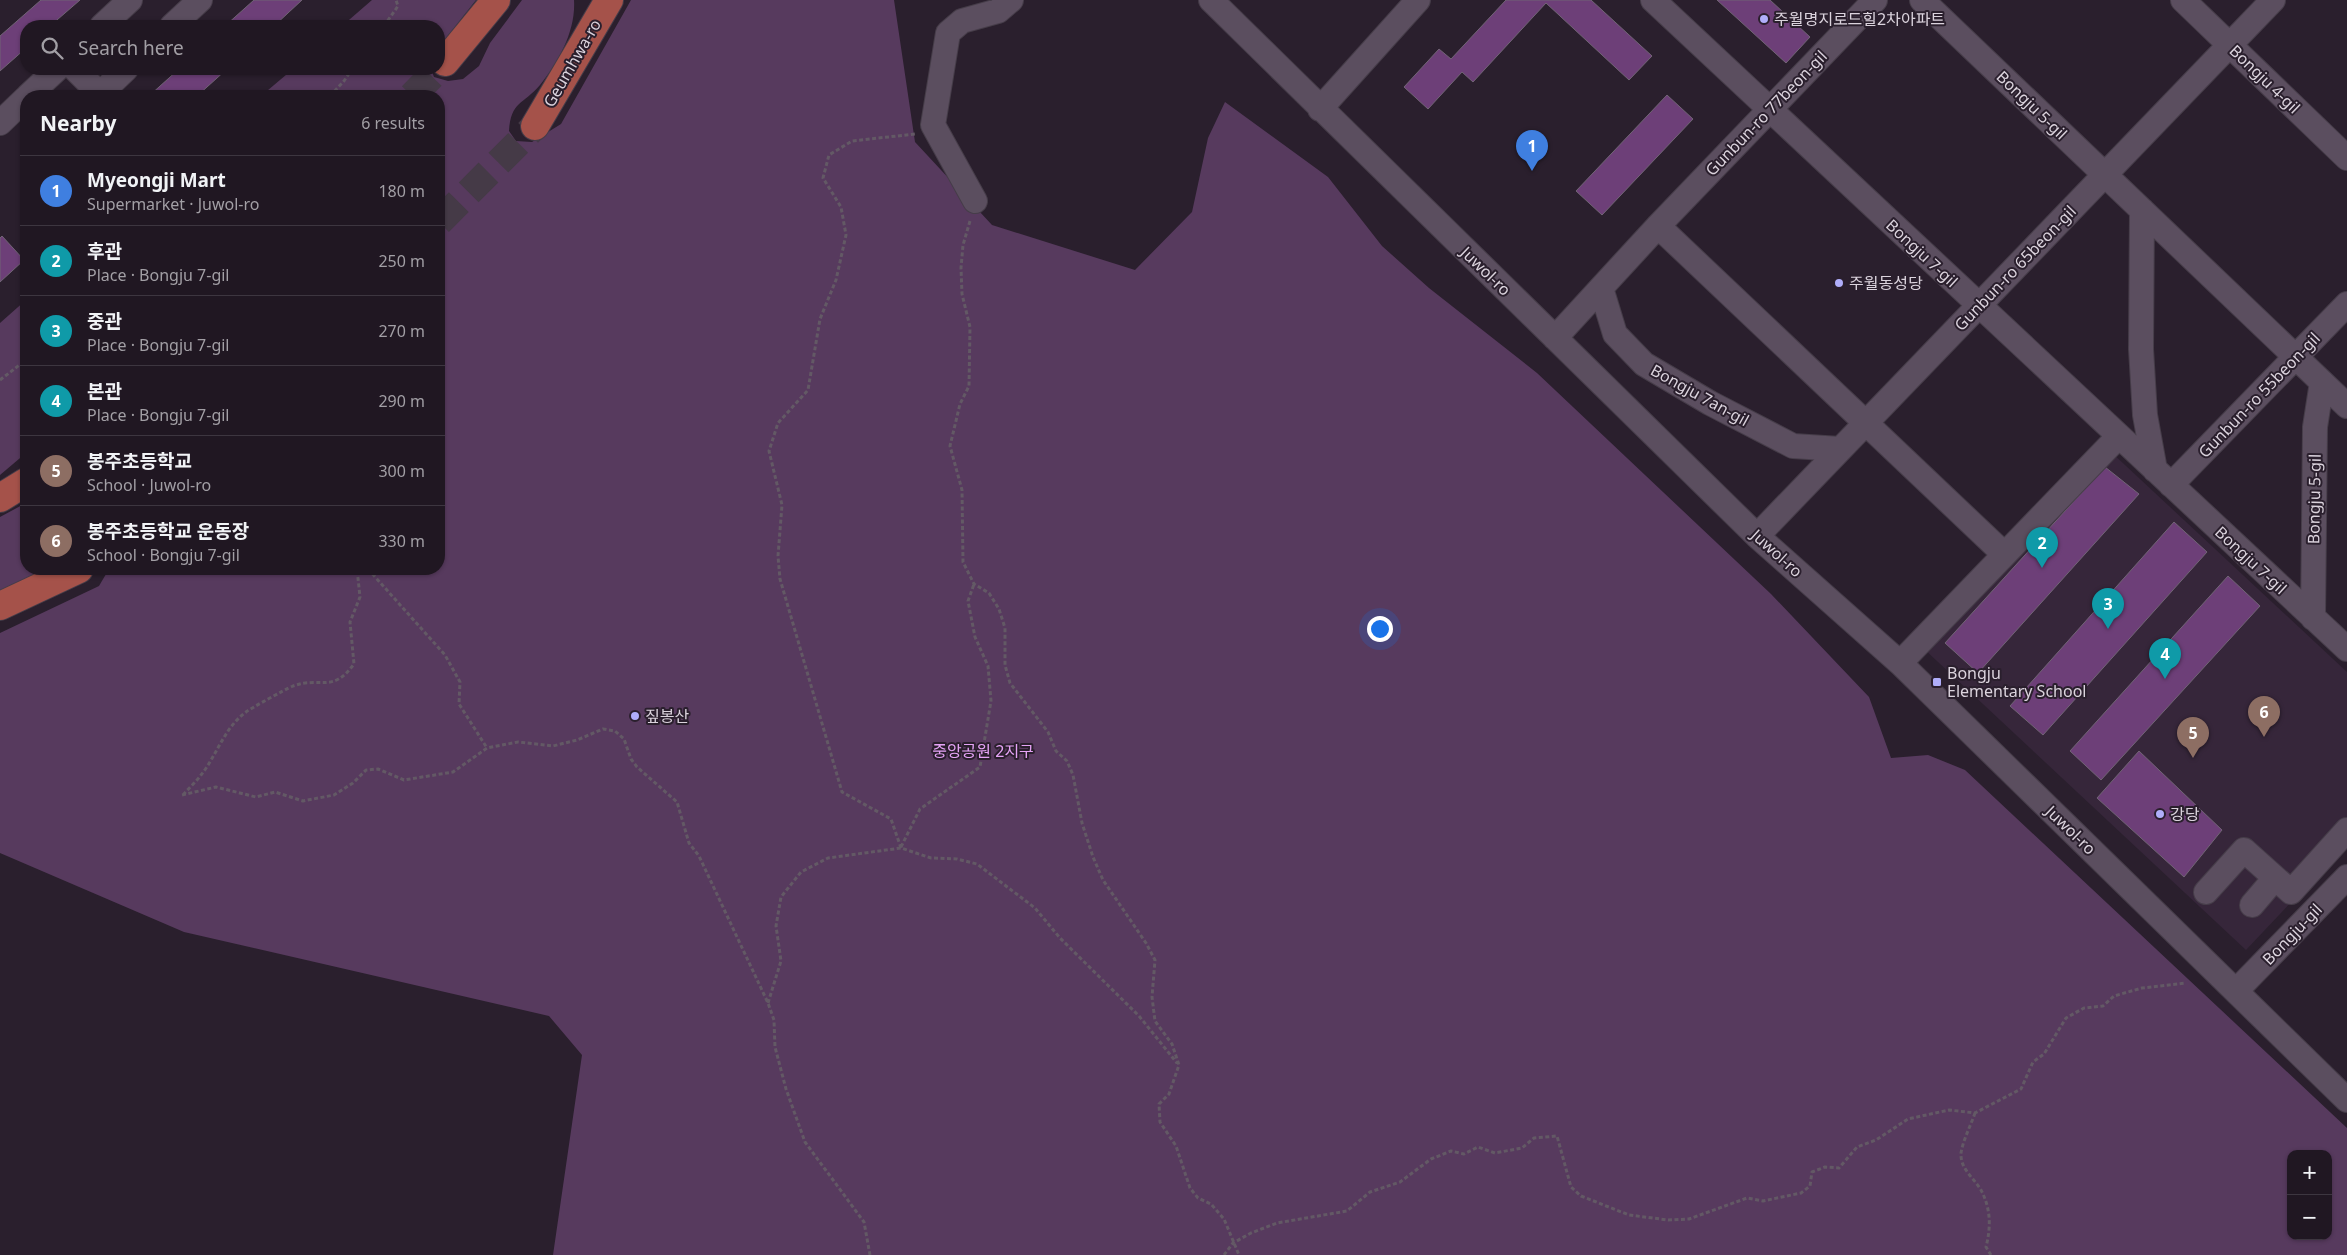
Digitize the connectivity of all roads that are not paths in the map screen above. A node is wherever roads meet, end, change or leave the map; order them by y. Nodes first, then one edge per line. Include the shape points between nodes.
1 (130, 0) edge
2 (200, 0) edge
3 (496, 0) edge
4 (608, 0) edge
5 (1011, 0) edge
6 (1211, 0) edge
7 (1418, 0) edge
8 (1653, 0) edge
9 (1874, 0) edge
10 (1922, 0) edge
11 (2183, 0) edge
12 (2273, 0) edge
13 (108, 20) edge
14 (178, 20) edge
15 (2230, 45) junction
16 (445, 62) tunnel mouth
17 (51, 75) edge
18 (81, 75) edge
19 (120, 75) edge
20 (34, 90) edge
21 (96, 90) edge
22 (104, 90) edge
23 (20, 104) edge
24 (1320, 109) junction
25 (1768, 110) junction
26 (0, 123) edge
27 (535, 126) tunnel mouth
28 (2347, 158) edge
29 (2105, 174) junction
30 (975, 201) road end
31 (2142, 210) junction
32 (1658, 226) junction
33 (1600, 288) junction
34 (2347, 304) edge
35 (1978, 306) junction
36 (1555, 338) junction
37 (2296, 356) junction
38 (2322, 382) junction
39 (2347, 406) edge
40 (1865, 422) junction
41 (2118, 436) junction
42 (1840, 449) junction
43 (2163, 478) junction
44 (20, 486) edge
45 (0, 498) edge
46 (1757, 536) junction
47 (2004, 554) junction
48 (66, 575) edge
49 (0, 606) edge
50 (2313, 618) junction
51 (2347, 649) edge
52 (1900, 663) junction
53 (2347, 830) edge
54 (2347, 877) edge
55 (2275, 878) junction
56 (2206, 892) dead end
57 (2252, 905) dead end
58 (2236, 991) junction
59 (2347, 1100) edge

1 - 13 street
2 - 14 street
3 - 16 main road
4 - 27 main road, Geumhwa-ro
5 - 30 street via 998,11 962,21 948,34 933,125
6 - 24 street, Juwol-ro
7 - 24 street
8 - 25 street, Bongju 7-gil
9 - 25 street, Gunbun-ro 77beon-gil
10 - 29 street, Bongju 5-gil
11 - 15 street, Bongju 4-gil
12 - 15 street, Gunbun-ro 65beon-gil
15 - 28 street, Bongju 4-gil
15 - 29 street, Gunbun-ro 65beon-gil
17 - 20 street
18 - 21 street
19 - 22 street
23 - 26 street
24 - 36 street, Juwol-ro
25 - 32 street, Gunbun-ro 77beon-gil
25 - 35 street, Bongju 7-gil
29 - 31 street, Bongju 5-gil
29 - 35 street, Gunbun-ro 65beon-gil
31 - 37 street, Bongju 5-gil
31 - 43 street via 2145,415
32 - 33 street, Gunbun-ro 77beon-gil
32 - 40 street
33 - 36 street, Gunbun-ro 77beon-gil
33 - 42 street, Bongju 7an-gil via 1615,334 1644,364 1793,446
34 - 37 street, Gunbun-ro 55beon-gil
35 - 40 street, Gunbun-ro 65beon-gil
35 - 41 street, Bongju 7-gil
36 - 46 street, Juwol-ro
37 - 38 street, Bongju 5-gil
37 - 43 street, Gunbun-ro 55beon-gil
38 - 39 street, Bongju 5-gil
38 - 50 street, Bongju 5-gil via 2315,427
40 - 42 street, Gunbun-ro 65beon-gil
40 - 47 street
41 - 43 street, Bongju 7-gil
41 - 47 street
42 - 46 street, Gunbun-ro 65beon-gil
43 - 50 street, Bongju 7-gil
44 - 45 main road
46 - 52 street, Juwol-ro
47 - 52 street
48 - 49 main road
50 - 51 street, Bongju 7-gil
52 - 58 street, Juwol-ro
53 - 55 street via 2291,892
54 - 58 street, Bongju-gil
55 - 56 street via 2244,850
55 - 57 street
58 - 59 street, Juwol-ro

